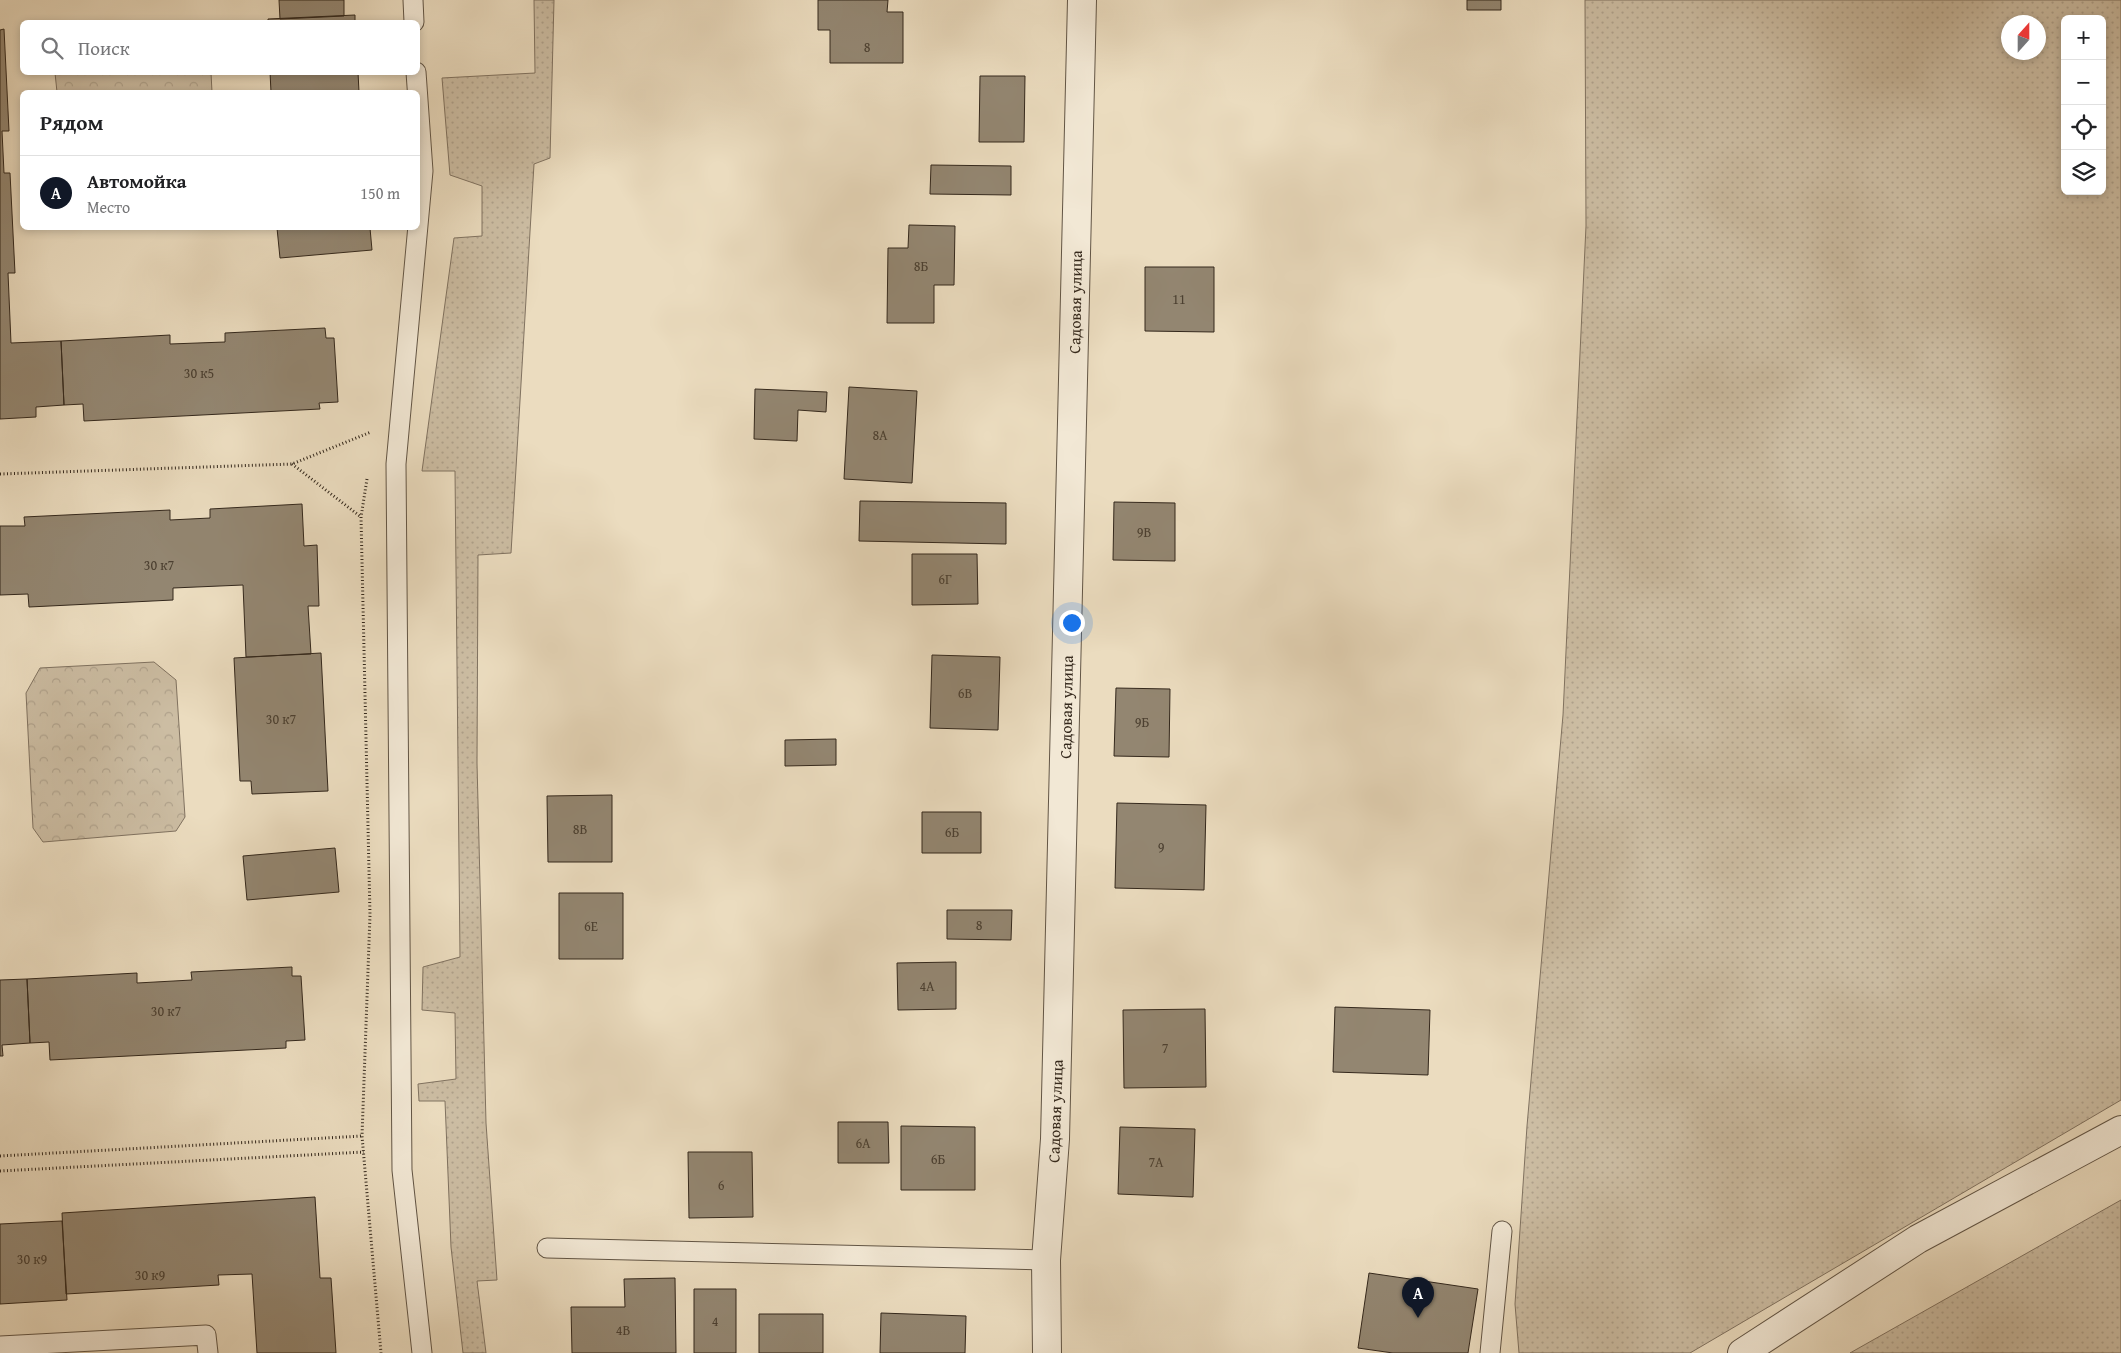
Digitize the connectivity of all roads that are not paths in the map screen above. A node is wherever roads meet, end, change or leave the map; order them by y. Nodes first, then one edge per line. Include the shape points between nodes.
1 (414, 0) edge
2 (1082, 0) edge
3 (414, 20) edge
4 (416, 75) edge
5 (417, 90) edge
6 (420, 129) edge
7 (420, 204) edge
8 (418, 230) edge
9 (2121, 1130) edge
10 (1502, 1232) dead end
11 (547, 1248) dead end
12 (1046, 1260) junction
13 (0, 1346) edge
14 (208, 1353) edge
15 (422, 1353) edge
16 (1047, 1353) edge
17 (1490, 1353) edge
18 (1742, 1353) edge

1 - 3 lane
2 - 12 street, Садовая улица via 1056,1138
4 - 5 lane
6 - 7 lane via 423,171
8 - 15 lane via 396,464 402,1170
9 - 18 street via 1918,1239
10 - 17 lane
11 - 12 lane
12 - 16 street, Садовая улица
13 - 14 lane via 206,1335

